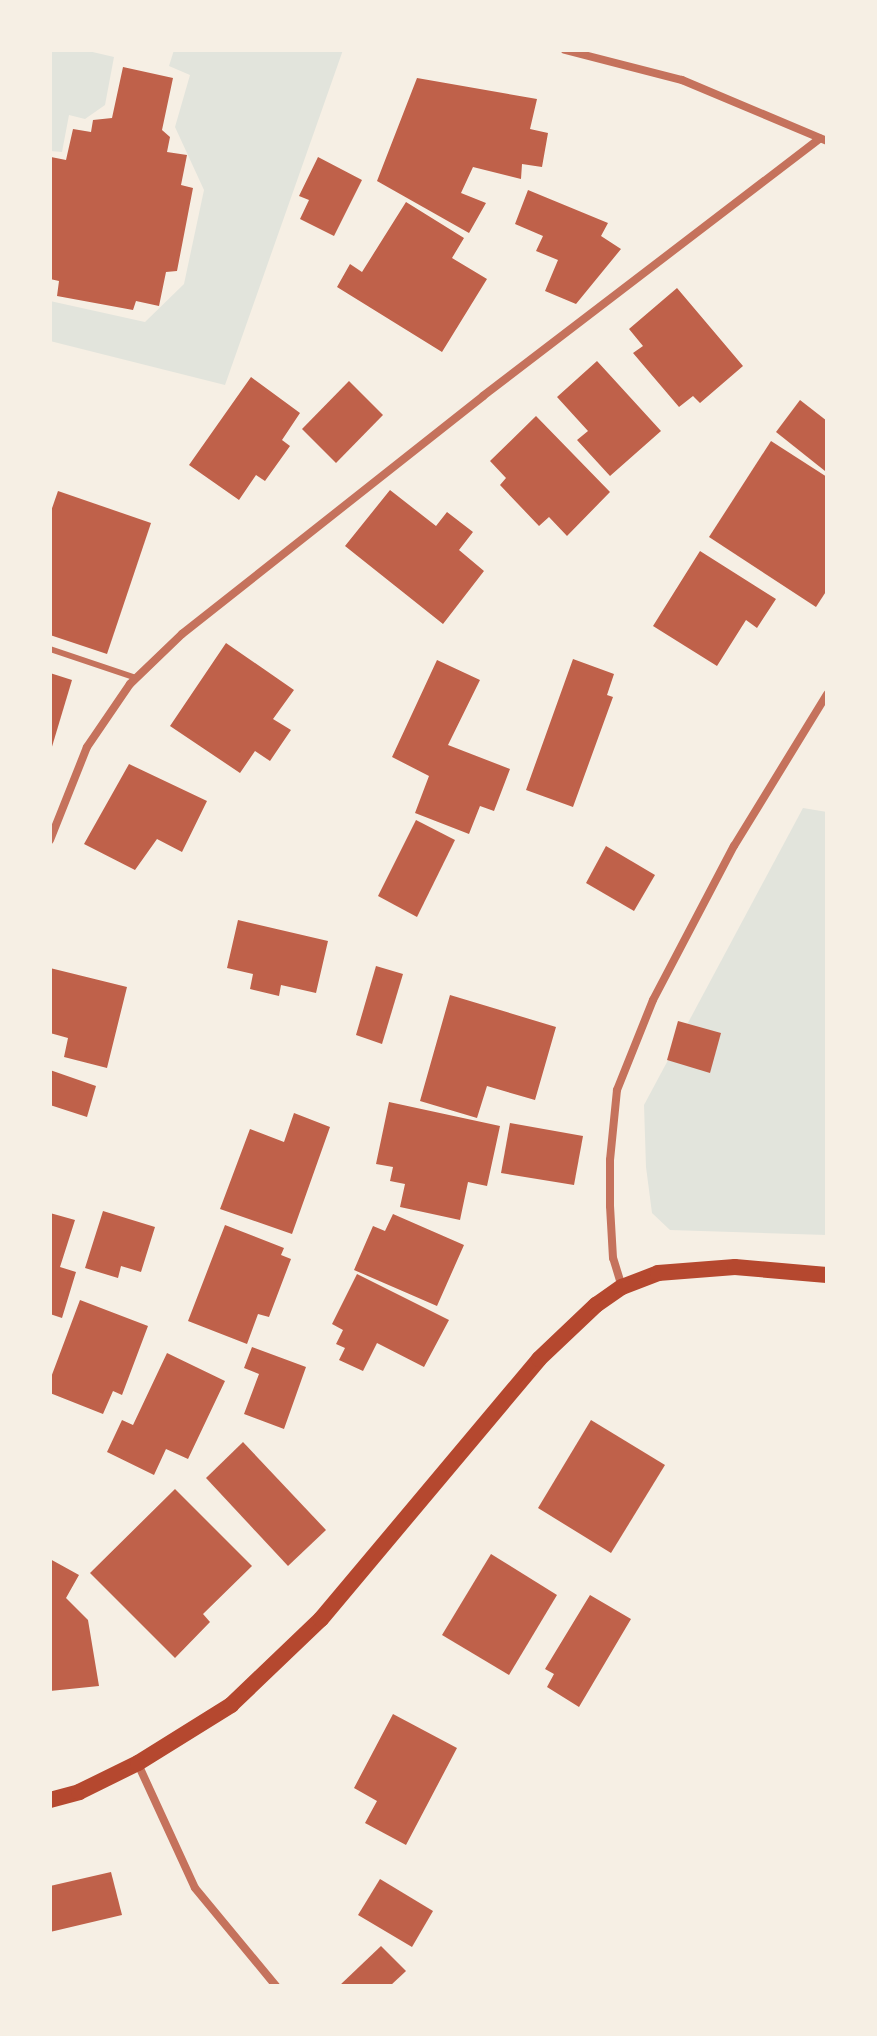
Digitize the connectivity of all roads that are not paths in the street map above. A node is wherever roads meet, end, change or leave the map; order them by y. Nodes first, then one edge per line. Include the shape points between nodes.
1 (565, 50) edge
2 (823, 139) edge
3 (50, 649) edge
4 (136, 678) junction
5 (827, 694) edge
6 (50, 840) edge
7 (827, 1275) edge
8 (622, 1287) junction
9 (138, 1763) junction
10 (50, 1800) edge
11 (276, 1986) edge

1 - 2 street via 682,80
2 - 4 street via 244,583
3 - 4 lane
4 - 6 street via 87,747
5 - 8 street via 734,846 653,1000 617,1090 610,1206 613,1258
7 - 8 main road via 735,1267 658,1273
8 - 9 main road via 539,1359 321,1619 231,1705
9 - 10 main road
9 - 11 street via 195,1888

